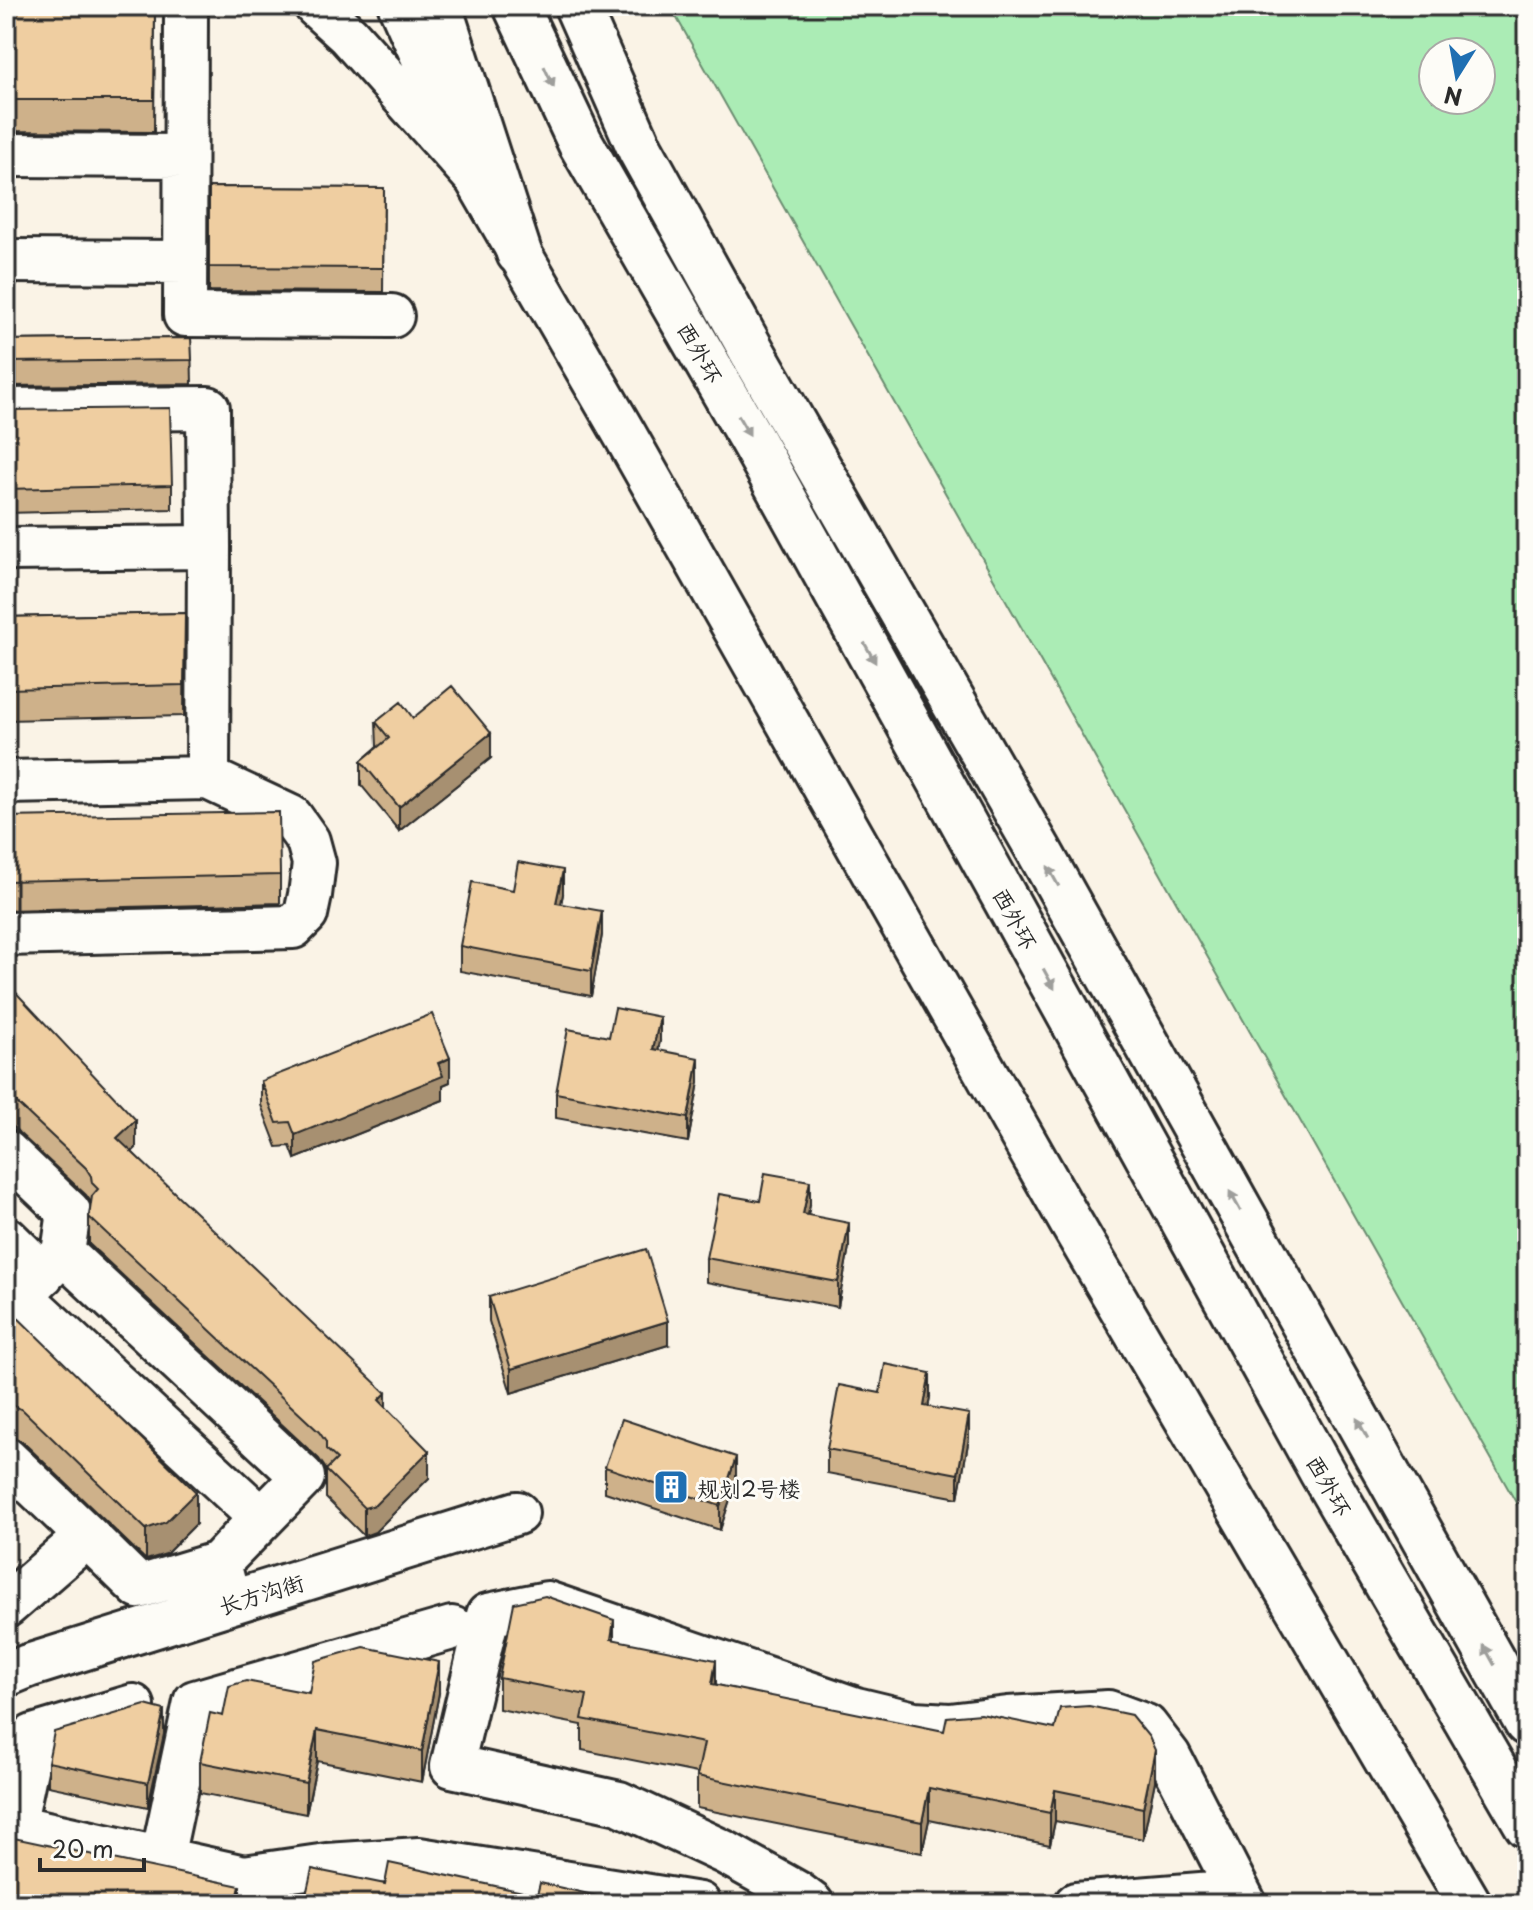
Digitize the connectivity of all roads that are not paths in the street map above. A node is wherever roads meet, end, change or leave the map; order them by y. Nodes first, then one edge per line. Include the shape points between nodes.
1 (184, 6) edge
2 (316, 6) edge
3 (400, 6) edge
4 (439, 6) edge
5 (516, 6) edge
6 (577, 6) edge
7 (6, 155) edge
8 (185, 156) junction
9 (476, 178) junction
10 (519, 253) junction
11 (6, 261) edge
12 (185, 262) junction
13 (392, 316) dead end
14 (6, 410) edge
15 (209, 547) junction
16 (6, 549) edge
17 (208, 778) junction
18 (6, 782) edge
19 (6, 934) edge
20 (6, 1152) edge
21 (6, 1238) edge
22 (33, 1283) edge
23 (6, 1459) edge
24 (517, 1513) dead end
25 (87, 1536) junction
26 (219, 1563) junction
27 (12, 1591) edge
28 (230, 1603) junction
29 (452, 1628) dead end
30 (6, 1675) edge
31 (133, 1706) edge
32 (1527, 1723) edge
33 (10, 1825) edge
34 (1527, 1825) edge
35 (162, 1858) junction
36 (247, 1890) edge
37 (1242, 1898) edge
38 (699, 1904) edge
39 (812, 1904) edge
40 (1076, 1904) edge
41 (1470, 1904) edge

1 - 8 street
2 - 9 street
3 - 9 street
4 - 10 main road
5 -> 34 main road, 西外环 via 580,142 754,444 1322,1472
32 -> 6 main road, 西外环 via 1038,849 745,339 640,149
7 - 8 street
8 - 12 street
9 - 10 street
10 - 41 street via 1078,1234
11 - 12 street
12 - 13 street via 185,315
14 - 15 street via 208,408
15 - 16 street
15 - 17 street
17 - 18 street
17 - 19 street via 291,817 308,841 314,863 310,895 306,914 293,927
20 - 22 street via 69,1212
21 - 22 street
22 - 26 street via 261,1518
22 - 26 street via 303,1477
23 - 25 street
24 - 28 street, 长方沟街
25 - 26 street via 139,1587
25 - 27 street
26 - 28 street
28 - 30 street, 长方沟街
29 - 35 street via 195,1702
31 - 33 street via 33,1736
33 - 35 street
35 - 36 street
36 - 38 street via 327,1865 419,1859
37 - 39 street via 1169,1756 1146,1726 1108,1712 950,1725 914,1723 856,1709 547,1603 488,1615 452,1766 619,1803 726,1853
37 - 40 street

